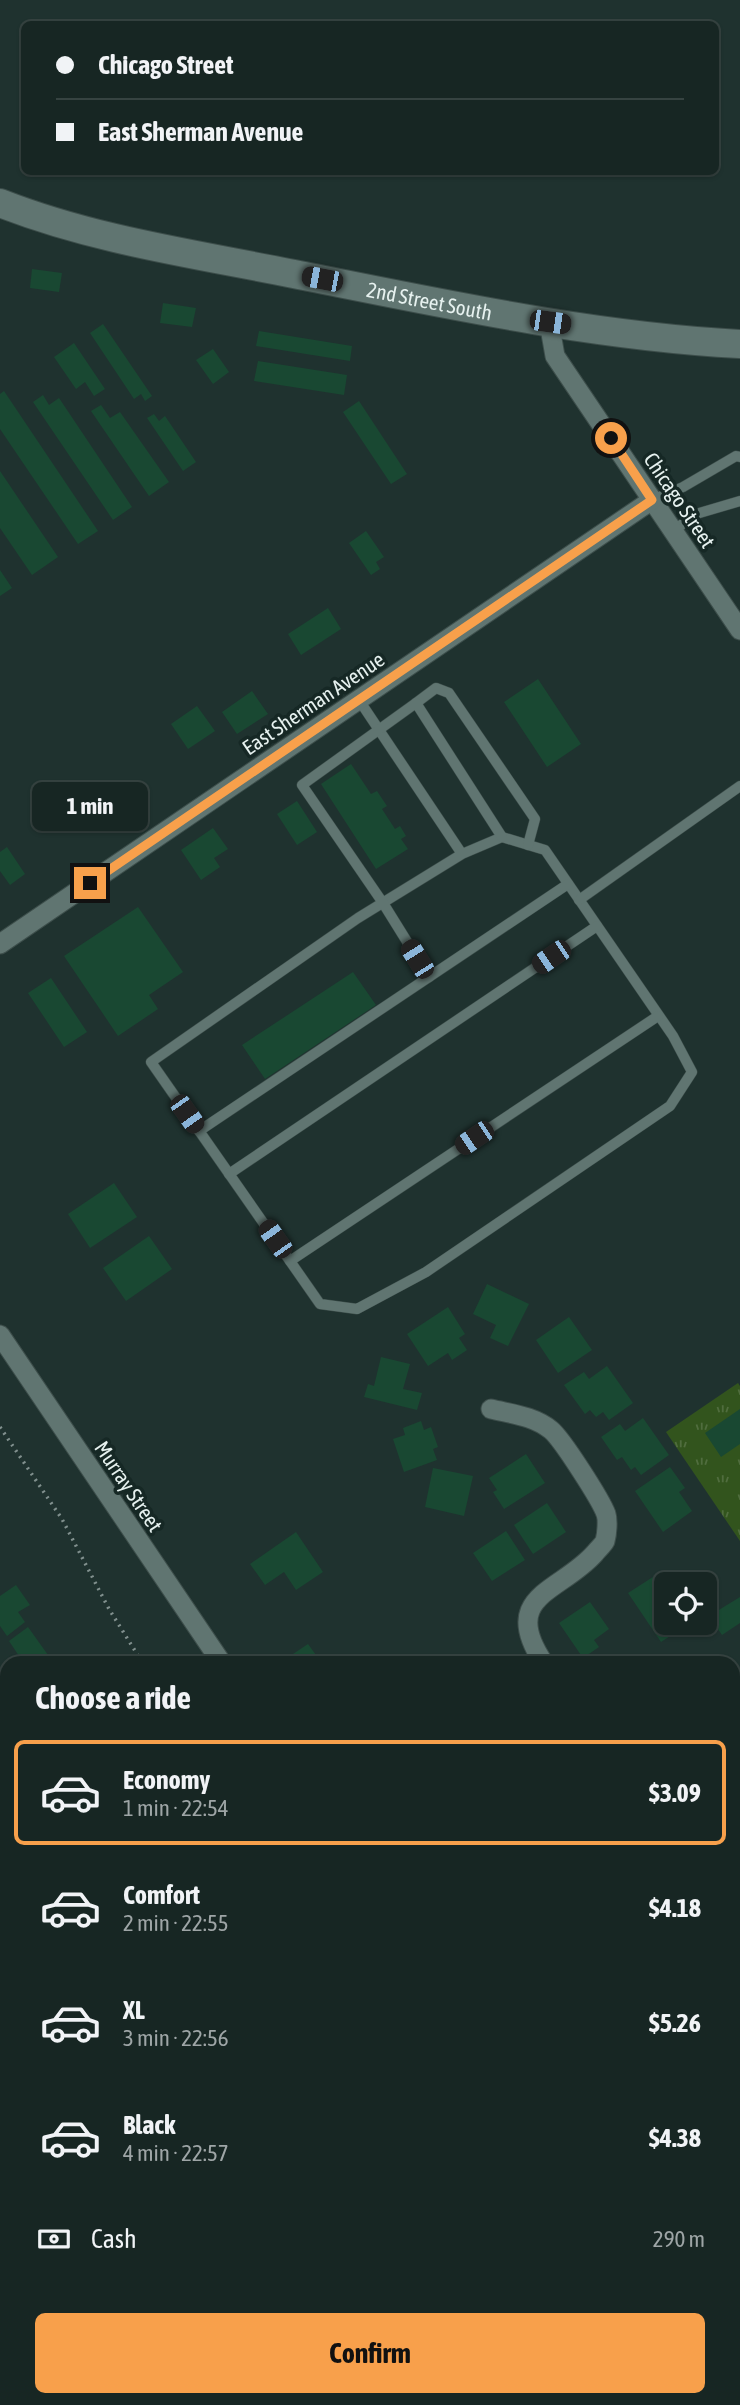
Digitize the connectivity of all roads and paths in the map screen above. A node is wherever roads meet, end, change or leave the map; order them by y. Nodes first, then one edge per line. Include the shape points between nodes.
1 (0, 203) edge
2 (550, 322) junction
3 (740, 344) edge
4 (740, 457) edge
5 (652, 500) junction
6 (740, 501) edge
7 (673, 531) junction
8 (740, 630) edge
9 (359, 700) junction
10 (416, 703) junction
11 (378, 729) junction
12 (740, 786) edge
13 (502, 837) junction
14 (528, 845) junction
15 (462, 854) junction
16 (568, 884) junction
17 (579, 900) junction
18 (383, 903) junction
19 (597, 926) junction
20 (0, 944) edge
21 (429, 977) junction
22 (658, 1016) junction
23 (199, 1131) junction
24 (229, 1174) junction
25 (290, 1261) junction
26 (0, 1335) edge
27 (491, 1409) dead end
28 (0, 1427) edge
29 (138, 1656) edge
30 (217, 1656) edge
31 (539, 1656) edge

1 - 2 street, 2nd Street South via 114,238
2 - 3 street, 2nd Street South
2 - 5 street, Chicago Street via 555,356
4 - 5 lane
5 - 7 street, Chicago Street
5 - 9 street, East Sherman Avenue
6 - 7 lane via 696,514
7 - 8 street, Chicago Street
9 - 11 lane
9 - 20 street, East Sherman Avenue
10 - 11 lane
10 - 13 lane
10 - 14 lane via 436,688 449,693 536,819
11 - 15 lane
11 - 18 lane via 302,785
12 - 17 lane
13 - 14 lane
13 - 15 lane
14 - 16 lane via 545,850
15 - 18 lane
16 - 17 lane
16 - 21 lane
17 - 19 lane
18 - 21 lane
18 - 23 lane via 151,1062
19 - 22 lane
19 - 24 lane
21 - 23 lane
22 - 25 lane
22 - 25 lane via 692,1072 670,1106 426,1272 357,1309 320,1304
23 - 24 lane
24 - 25 lane
26 - 30 street, Murray Street
27 - 31 street via 534,1419 552,1431 607,1517 604,1542 588,1561 533,1603 528,1637
28 - 29 path via 62,1519

